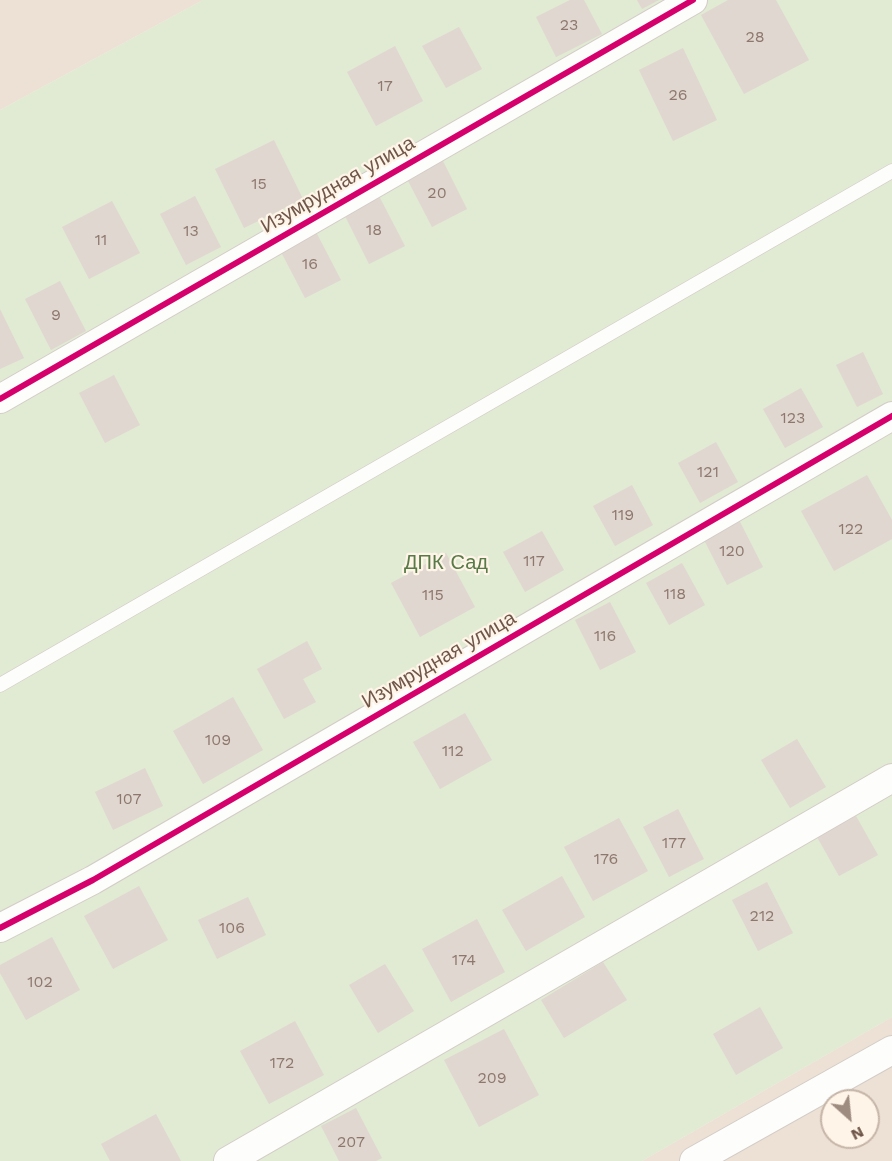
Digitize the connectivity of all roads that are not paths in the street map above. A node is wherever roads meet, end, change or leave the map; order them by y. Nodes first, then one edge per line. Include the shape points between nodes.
1 (693, 0) edge
2 (892, 171) edge
3 (0, 399) edge
4 (892, 416) edge
5 (0, 685) edge
6 (892, 778) edge
7 (0, 928) edge
8 (892, 1050) edge
9 (228, 1161) edge
10 (694, 1161) edge

1 - 3 street, Изумрудная улица
2 - 5 lane
4 - 7 street, Изумрудная улица via 93,880
6 - 9 street
8 - 10 street

